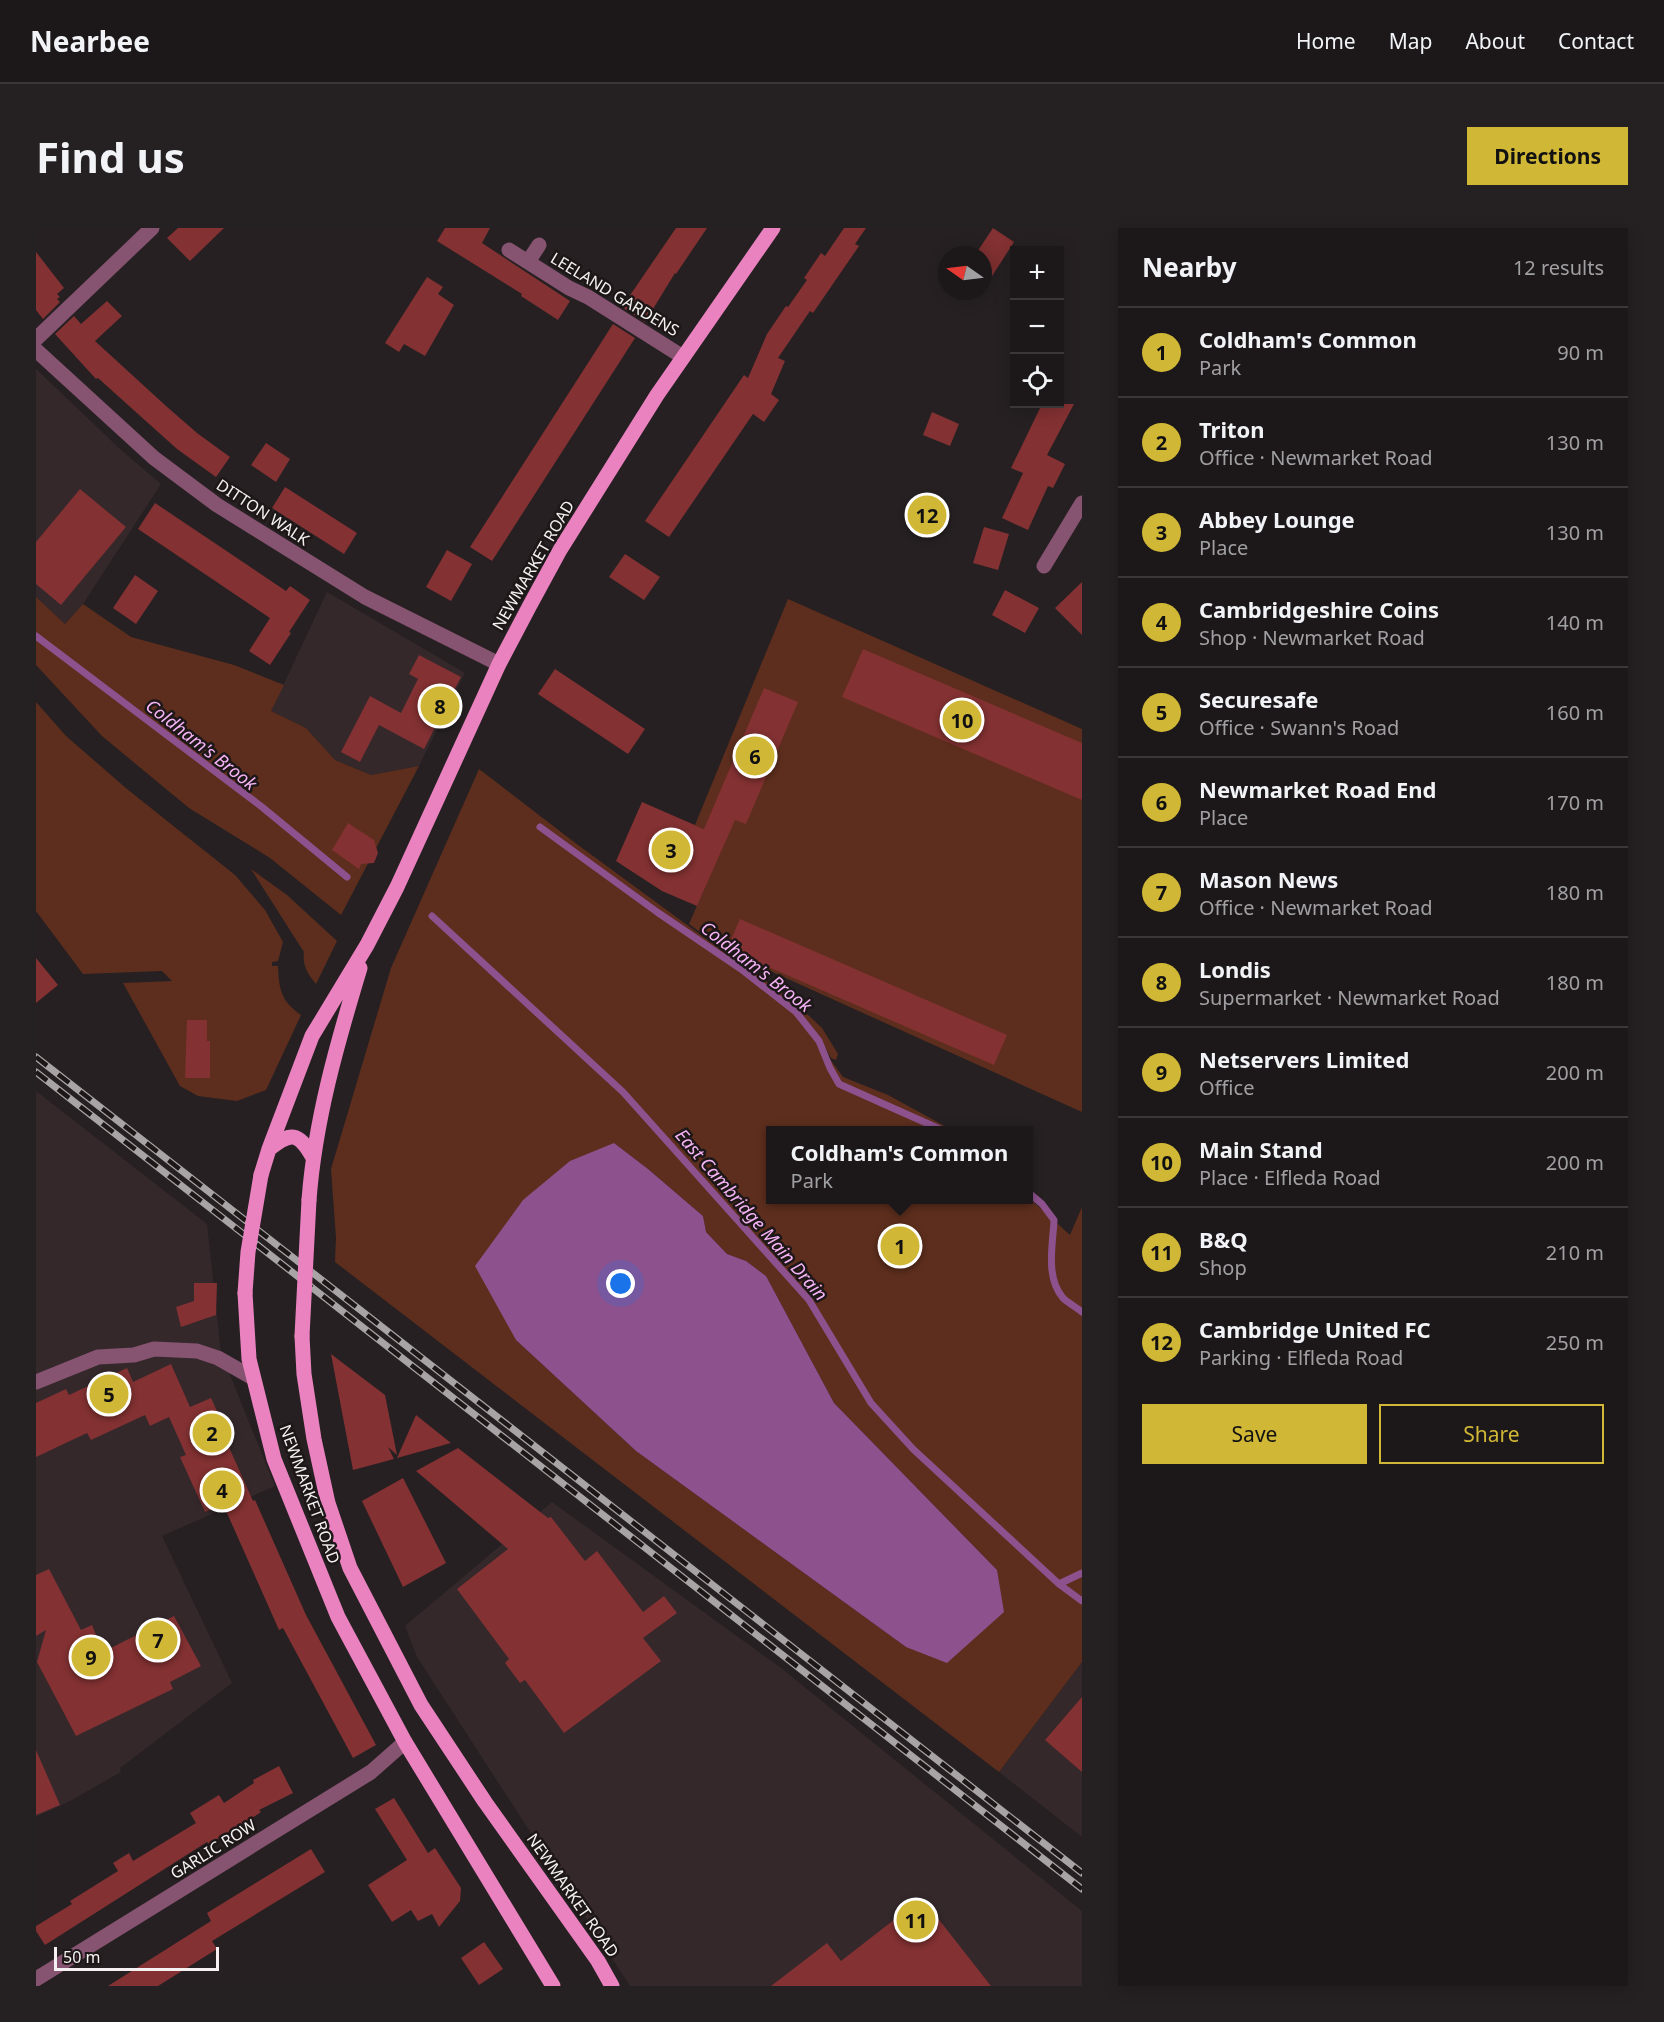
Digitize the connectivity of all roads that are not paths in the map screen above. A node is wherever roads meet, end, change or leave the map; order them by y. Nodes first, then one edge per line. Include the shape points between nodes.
1 (152, 228) edge
2 (773, 228) edge
3 (539, 244) dead end
4 (509, 250) dead end
5 (528, 262) junction
6 (36, 339) edge
7 (36, 350) edge
8 (683, 357) junction
9 (1082, 503) edge
10 (1044, 566) dead end
11 (499, 664) junction
12 (367, 945) junction
13 (269, 1149) junction
14 (312, 1156) junction
15 (253, 1378) junction
16 (36, 1382) edge
17 (405, 1742) junction
18 (36, 1979) edge
19 (553, 1986) edge
20 (612, 1986) edge

1 - 6 street
2 - 8 main road, NEWMARKET ROAD
3 - 5 street, LEELAND GARDENS
4 - 5 street, LEELAND GARDENS
5 - 8 street, LEELAND GARDENS
7 - 11 street, DITTON WALK via 154,458 217,505 365,597
8 - 11 main road, NEWMARKET ROAD via 560,550
9 - 10 street
11 - 12 main road, NEWMARKET ROAD
12 - 13 main road, NEWMARKET ROAD via 312,1036
12 - 14 main road, NEWMARKET ROAD via 321,1106
13 - 14 main road via 285,1137 295,1136 304,1141
13 - 15 main road, NEWMARKET ROAD, bridge via 248,1252 245,1293
14 - 20 main road, NEWMARKET ROAD, bridge via 302,1336 304,1374 328,1503 350,1568 421,1705
15 - 16 street via 197,1351 154,1349 134,1356 98,1357
15 - 17 main road, NEWMARKET ROAD via 274,1459 324,1585
17 - 18 street, GARLIC ROW via 371,1772
17 - 19 main road, NEWMARKET ROAD

